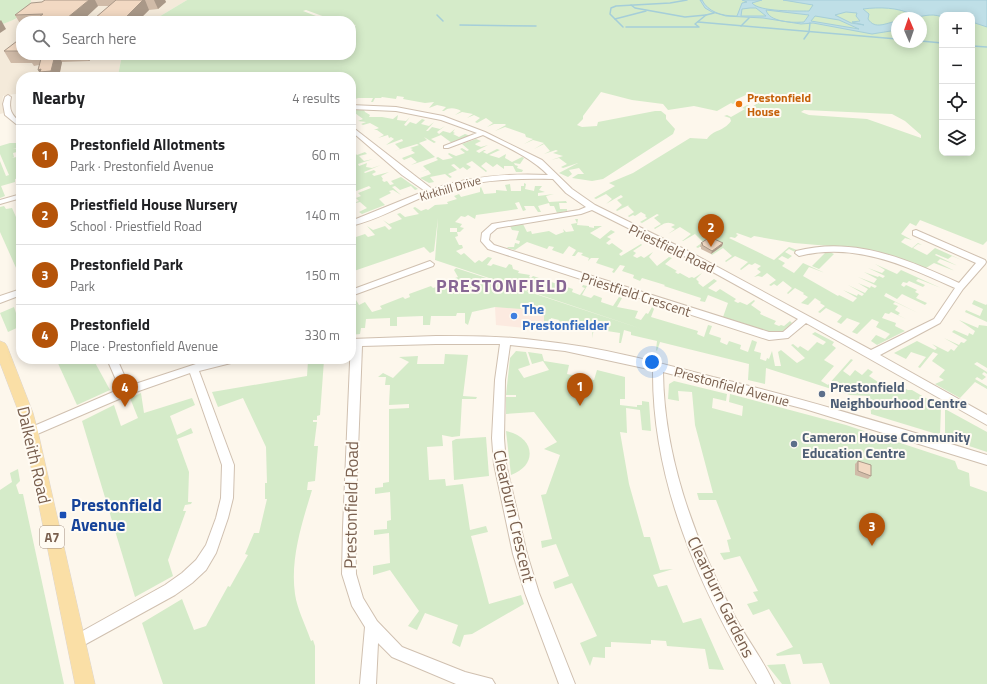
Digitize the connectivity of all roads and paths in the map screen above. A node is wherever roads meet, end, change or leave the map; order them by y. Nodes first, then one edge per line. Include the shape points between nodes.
1 (8, 97) dead end
2 (356, 108) edge
3 (8, 115) junction
4 (0, 117) edge
5 (16, 122) edge
6 (356, 132) edge
7 (483, 133) junction
8 (446, 147) dead end
9 (554, 177) junction
10 (431, 192) junction
11 (16, 197) edge
12 (0, 202) edge
13 (592, 207) junction
14 (356, 220) edge
15 (916, 233) dead end
16 (798, 252) dead end
17 (430, 264) dead end
18 (960, 287) junction
19 (356, 291) edge
20 (16, 294) edge
21 (0, 300) edge
22 (805, 318) junction
23 (505, 341) junction
24 (356, 343) edge
25 (0, 346) edge
26 (871, 355) junction
27 (114, 364) edge
28 (210, 364) edge
29 (353, 364) edge
30 (658, 367) junction
31 (193, 368) junction
32 (126, 390) junction
33 (987, 420) edge
34 (31, 432) junction
35 (987, 460) edge
36 (372, 626) junction
37 (75, 643) junction
38 (85, 684) edge
39 (368, 684) edge
40 (487, 684) edge
41 (567, 684) edge
42 (766, 684) edge

1 - 3 street
2 - 7 street, Priestfield Road via 387,108 425,114
3 - 4 street
3 - 5 street
6 - 10 street
7 - 8 street
7 - 9 street, Priestfield Road via 531,157
9 - 10 street, Kirkhill Drive via 488,178
9 - 13 street, Priestfield Road
10 - 14 street, Kirkhill Drive
11 - 12 street
13 - 22 street, Priestfield Road via 685,253
13 - 22 street, Priestfield Crescent via 581,212 499,224 488,230 485,238 491,247 769,336 786,336
15 - 18 street via 982,262
16 - 18 street via 830,248 868,253 899,262
17 - 19 street
18 - 26 street via 936,321
20 - 21 street
22 - 26 street, Priestfield Road
23 - 24 street, Prestonfield Avenue via 414,340
23 - 30 street, Prestonfield Avenue via 564,348
23 - 41 street, Clearburn Crescent via 498,446 501,470 520,554
25 - 34 main road, Dalkeith Road / A7
26 - 33 street, Priestfield Road
27 - 32 street
28 - 31 street
29 - 36 street, Prestonfield Road via 349,574 358,601
30 - 35 street, Prestonfield Avenue via 747,388
30 - 42 street, Clearburn Gardens via 659,408 669,467 680,510 702,566 742,646
31 - 32 street
31 - 37 street via 228,465 227,498 210,548 201,565 188,578
32 - 34 street
34 - 37 main road, Dalkeith Road / A7
36 - 39 street
36 - 40 street, Prestonfield Road via 397,652 465,680
37 - 38 main road, Dalkeith Road / A7

